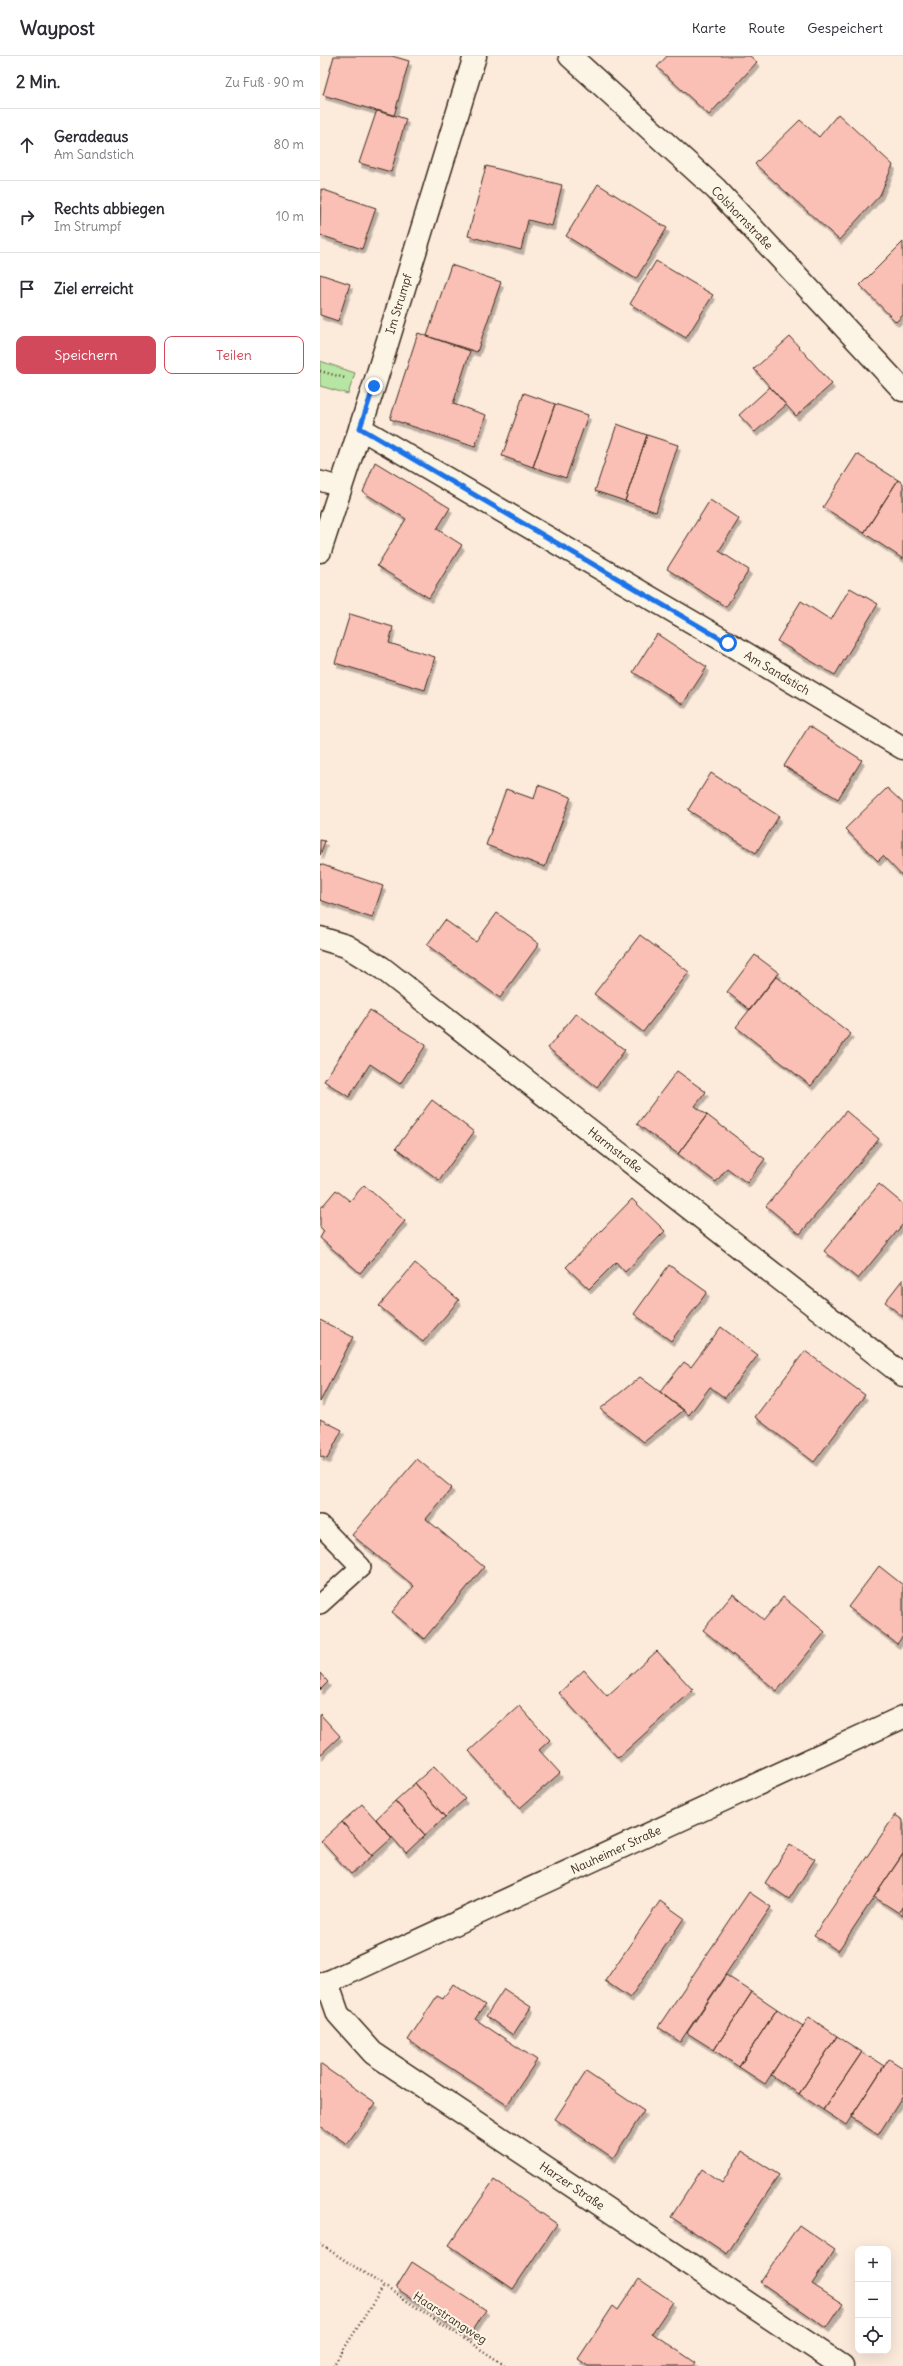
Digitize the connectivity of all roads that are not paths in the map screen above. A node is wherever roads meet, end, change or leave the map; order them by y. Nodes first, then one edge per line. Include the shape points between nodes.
1 (475, 56) edge
2 (570, 56) edge
3 (900, 380) edge
4 (360, 428) junction
5 (320, 481) edge
6 (341, 487) junction
7 (320, 551) edge
8 (903, 748) edge
9 (320, 938) edge
10 (903, 1375) edge
11 (320, 1525) edge
12 (320, 1604) edge
13 (903, 1717) edge
14 (322, 1984) edge
15 (842, 2366) edge

1 - 4 street, Im Strumpf
2 - 3 street, Colshornstraße via 716,189
4 - 6 street, Im Strumpf
4 - 8 street, Am Sandstich
5 - 6 lane
6 - 7 street, Im Strumpf
9 - 10 street, Harmstraße via 346,946 382,968
11 - 12 lane via 360,1567
13 - 14 street, Nauheimer Straße
14 - 15 street, Harzer Straße via 338,2014 373,2053

